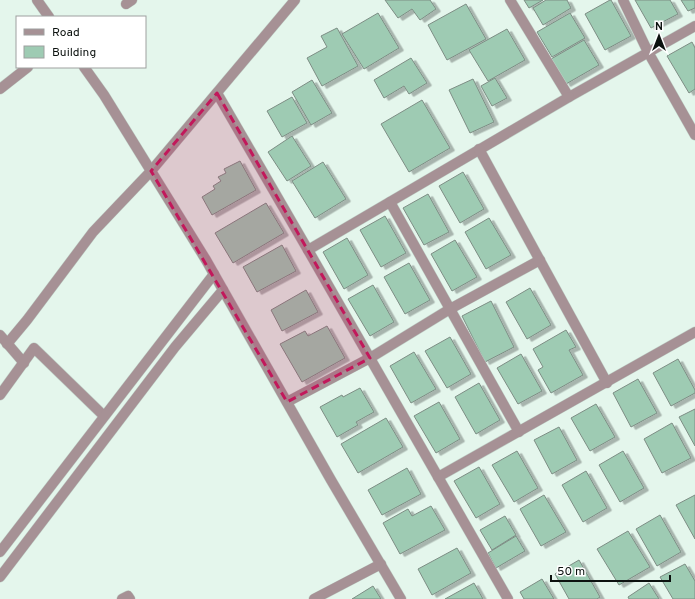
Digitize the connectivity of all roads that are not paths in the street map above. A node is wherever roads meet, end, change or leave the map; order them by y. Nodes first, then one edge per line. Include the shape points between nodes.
1 (37, 0) edge
2 (295, 0) edge
3 (510, 0) edge
4 (623, 0) edge
5 (48, 16) edge
6 (695, 26) edge
7 (648, 52) junction
8 (27, 68) edge
9 (85, 68) edge
10 (0, 89) edge
11 (217, 93) junction
12 (569, 97) junction
13 (695, 135) edge
14 (480, 149) junction
15 (151, 171) junction
16 (390, 202) junction
17 (308, 250) junction
18 (540, 260) junction
19 (214, 274) junction
20 (223, 290) junction
21 (450, 309) junction
22 (695, 332) edge
23 (0, 335) edge
24 (7, 344) junction
25 (370, 358) junction
26 (24, 363) junction
27 (607, 383) junction
28 (0, 395) edge
29 (287, 402) junction
30 (104, 416) junction
31 (519, 432) junction
32 (438, 477) junction
33 (0, 552) edge
34 (382, 564) junction
35 (0, 577) edge
36 (122, 599) edge
37 (130, 599) edge
38 (314, 599) edge
39 (401, 599) edge
40 (508, 599) edge

1 - 5 street
2 - 11 street
3 - 12 street
4 - 7 street
6 - 7 street
7 - 12 street
7 - 13 street
8 - 10 street
9 - 15 street
11 - 15 street
11 - 17 street
12 - 14 street
14 - 16 street
14 - 18 street
15 - 19 street
15 - 24 street via 93,232
16 - 17 street
16 - 21 street
17 - 25 street
18 - 21 street
18 - 27 street
19 - 20 street
19 - 30 street
20 - 29 street
20 - 35 street via 176,346
21 - 25 street
21 - 31 street
22 - 27 street
23 - 24 street
24 - 26 street
25 - 29 street
25 - 32 street
26 - 28 street
26 - 30 street via 34,348
27 - 31 street
29 - 34 street
30 - 33 street
31 - 32 street
32 - 40 street
34 - 38 street
34 - 39 street
36 - 37 street via 128,596

